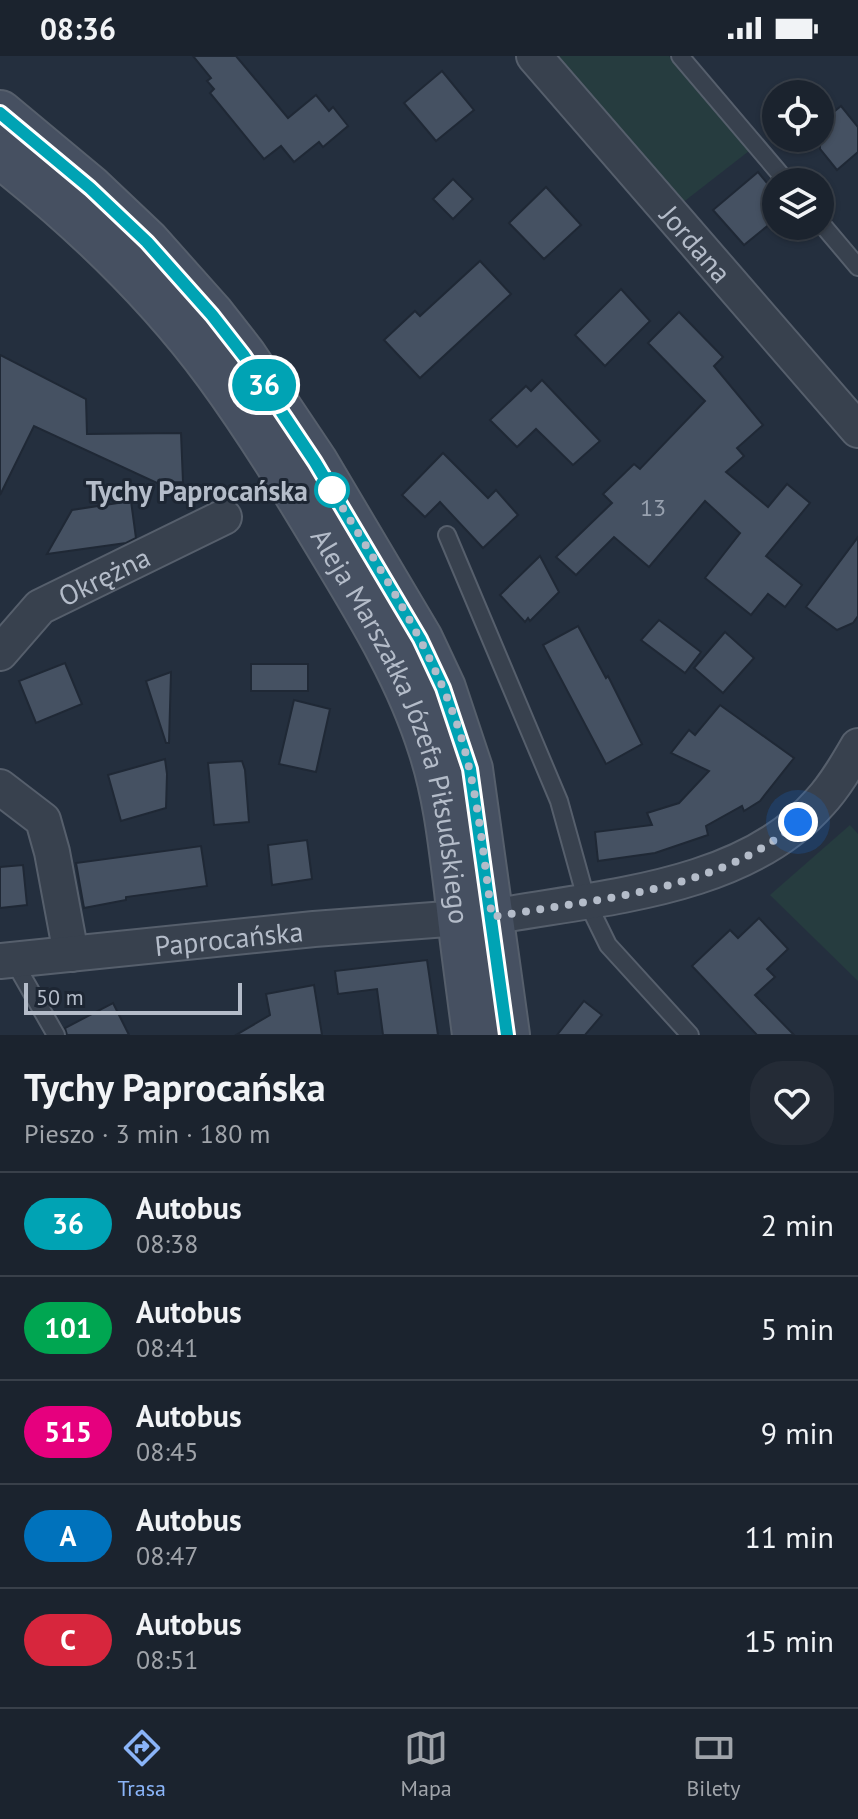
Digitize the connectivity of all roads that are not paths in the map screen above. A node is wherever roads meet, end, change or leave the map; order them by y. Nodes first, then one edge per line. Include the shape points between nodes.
1 (534, 56) edge
2 (680, 56) edge
3 (0, 113) edge
4 (0, 155) edge
5 (775, 168) edge
6 (834, 239) edge
7 (858, 267) edge
8 (858, 430) edge
9 (224, 517) dead end
10 (447, 535) dead end
11 (0, 653) edge
12 (858, 746) edge
13 (0, 787) edge
14 (587, 902) junction
15 (476, 917) junction
16 (71, 954) junction
17 (6, 960) edge
18 (56, 1035) edge
19 (475, 1035) edge
20 (507, 1035) edge
21 (690, 1035) edge

1 - 8 street, Jordana
2 - 5 lane
3 - 15 main road, Aleja Marszałka Józefa Piłsudskiego via 147,242 212,315 315,462 390,585 443,688 470,769
4 - 15 main road, Aleja Marszałka Józefa Piłsudskiego via 100,241 166,311 217,372 304,506 406,683 431,748
6 - 7 lane
9 - 11 street, Okrężna via 40,607
10 - 14 lane via 559,801
12 - 14 street, Paprocańska via 820,802 776,841 725,868
13 - 16 street via 43,820
14 - 15 street, Paprocańska
14 - 21 lane via 608,945
15 - 16 street, Paprocańska
15 - 19 main road, Aleja Marszałka Józefa Piłsudskiego
15 - 20 main road, Aleja Marszałka Józefa Piłsudskiego
16 - 17 street, Paprocańska
17 - 18 lane

